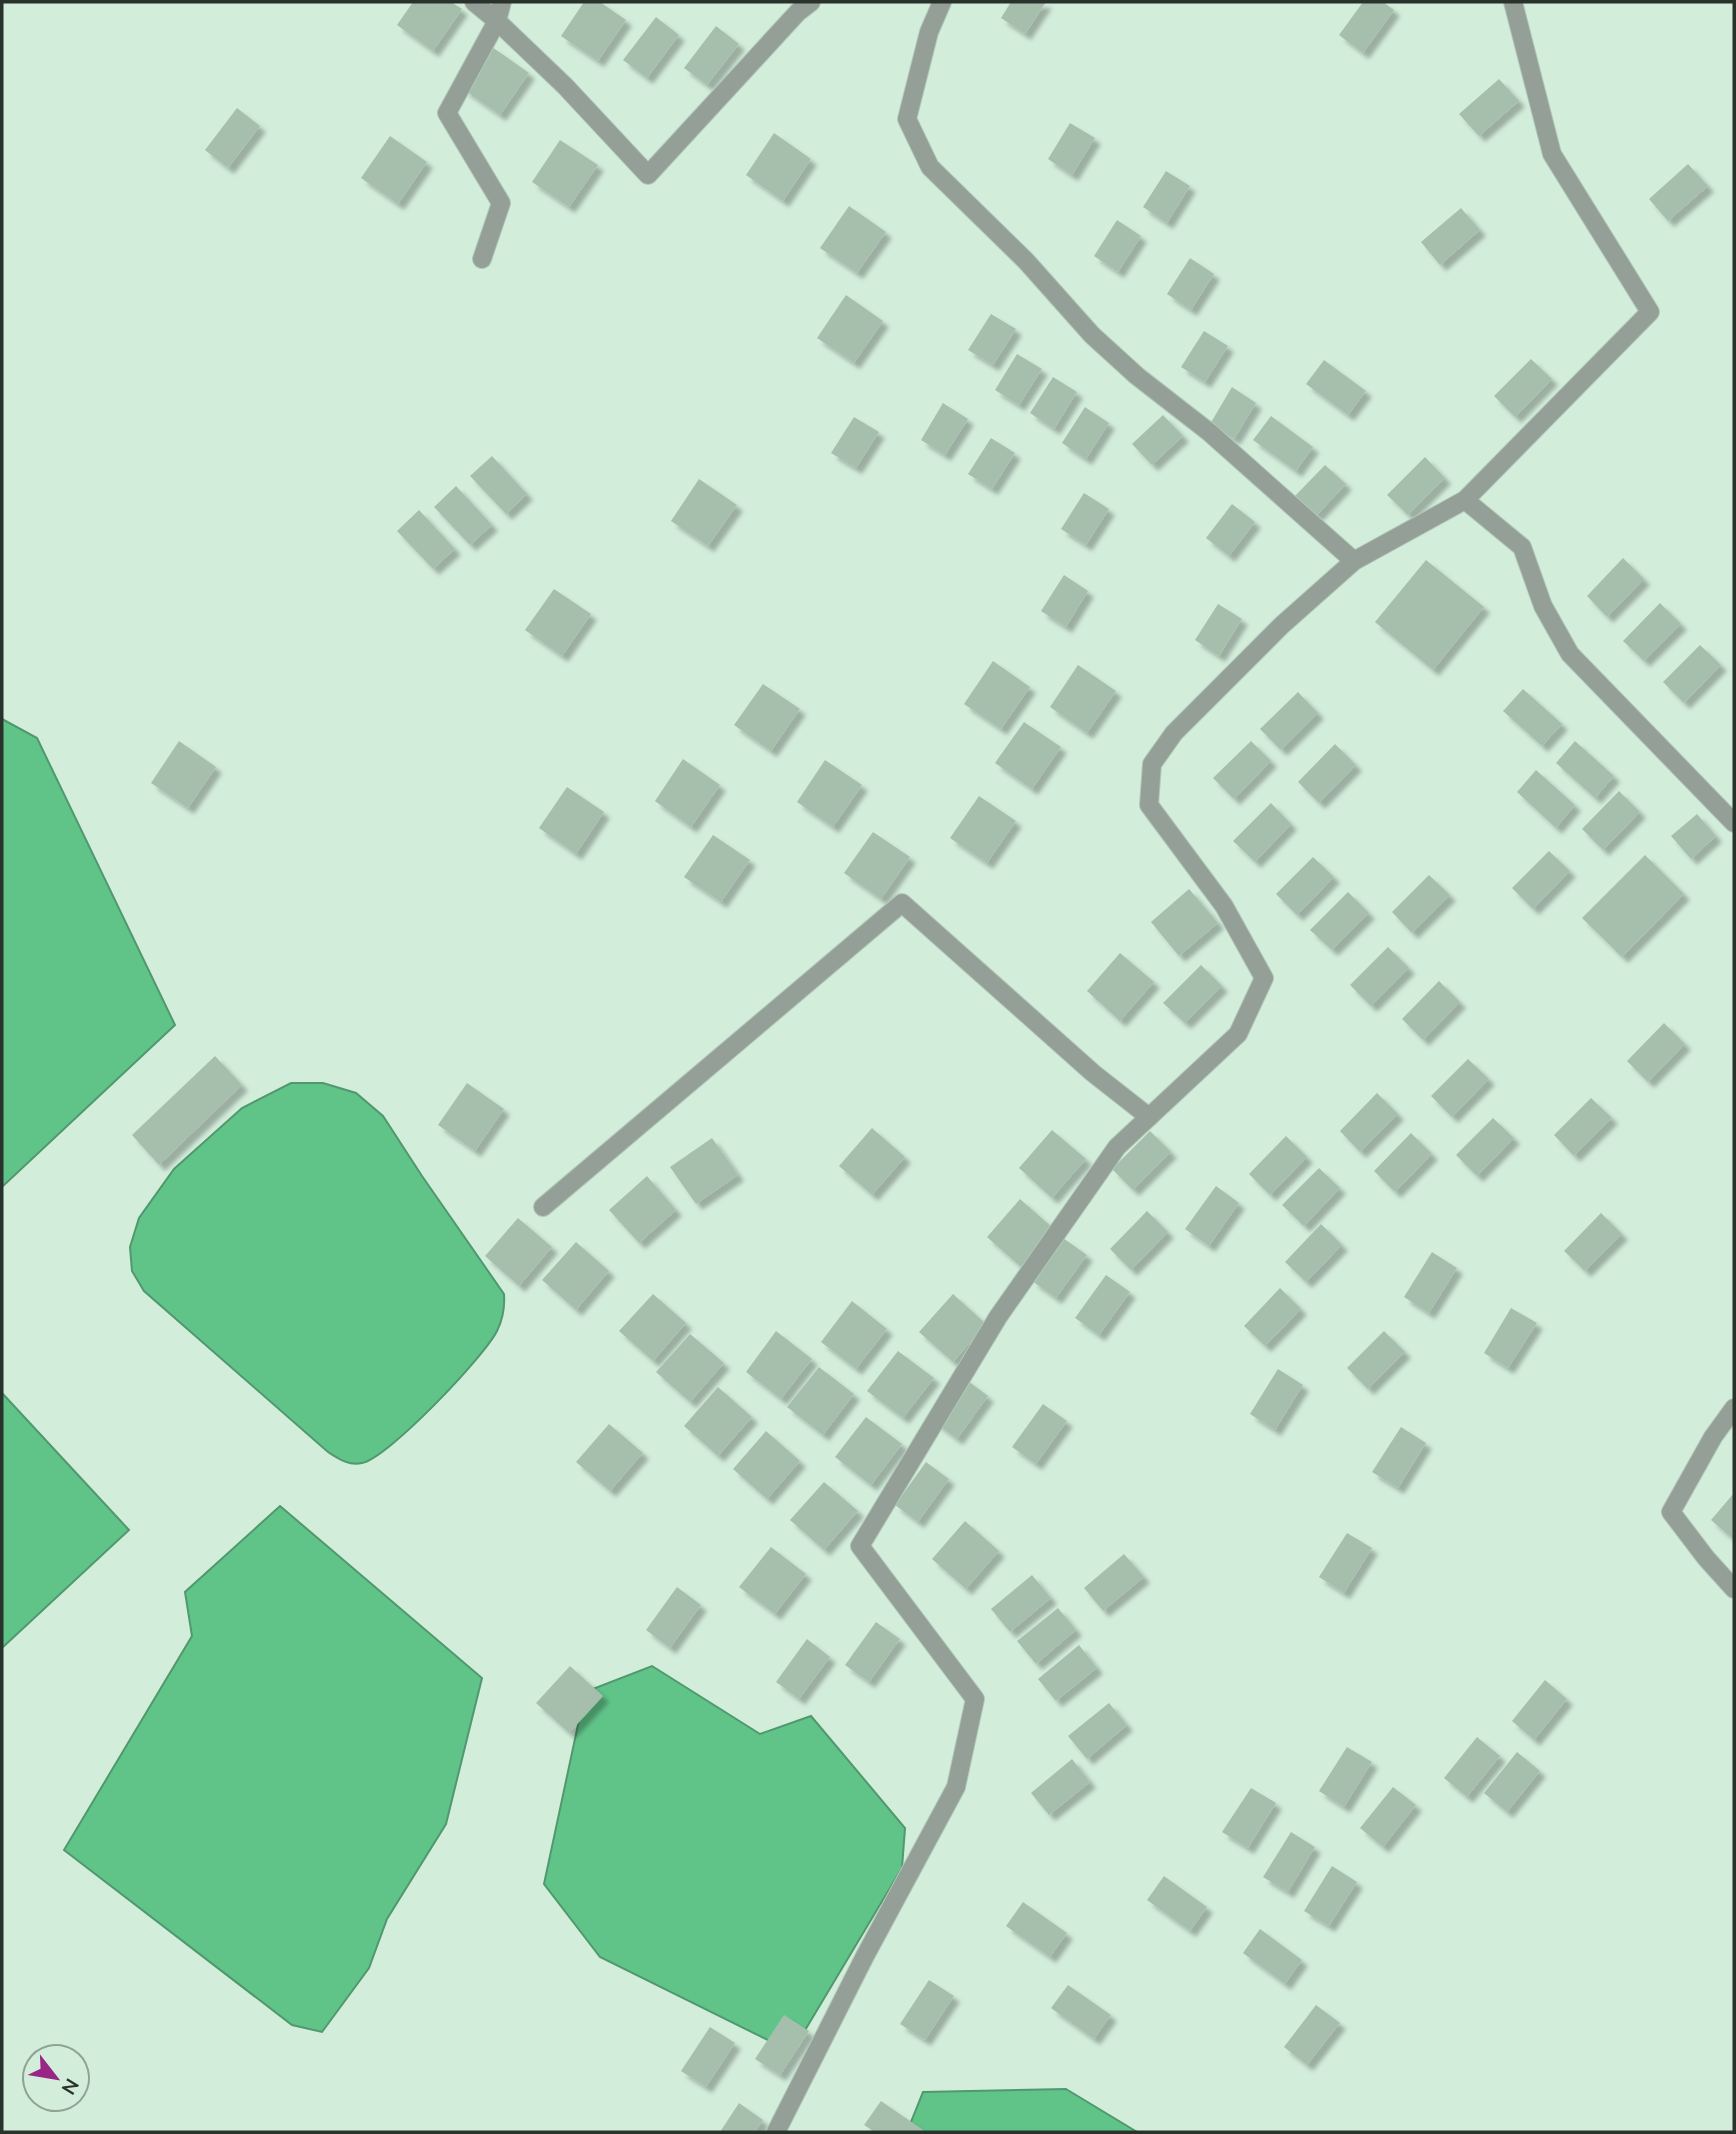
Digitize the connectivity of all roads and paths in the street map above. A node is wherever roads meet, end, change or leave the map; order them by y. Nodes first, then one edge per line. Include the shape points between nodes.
1 (474, 2) edge
2 (502, 2) edge
3 (811, 2) edge
4 (942, 2) edge
5 (1513, 2) edge
6 (497, 21) junction
7 (482, 259) dead end
8 (1465, 500) junction
9 (1354, 561) junction
10 (1734, 823) edge
11 (1149, 1117) junction
12 (543, 1207) dead end
13 (1734, 1408) edge
14 (1734, 1589) edge
15 (776, 2132) edge

1 - 6 street
2 - 6 street
3 - 6 street via 648,175
4 - 9 street via 929,32 907,119 930,167 1110,352 1209,432
5 - 8 street via 1552,154 1650,312
6 - 7 street via 447,113 501,203
8 - 9 street
8 - 10 street via 1522,547 1543,606 1570,654
9 - 11 street via 1174,733 1152,764 1149,805 1224,906 1264,978 1238,1034
11 - 12 street via 902,903
11 - 15 street via 1117,1147 998,1317 860,1546 975,1699 956,1787
13 - 14 street via 1671,1512

